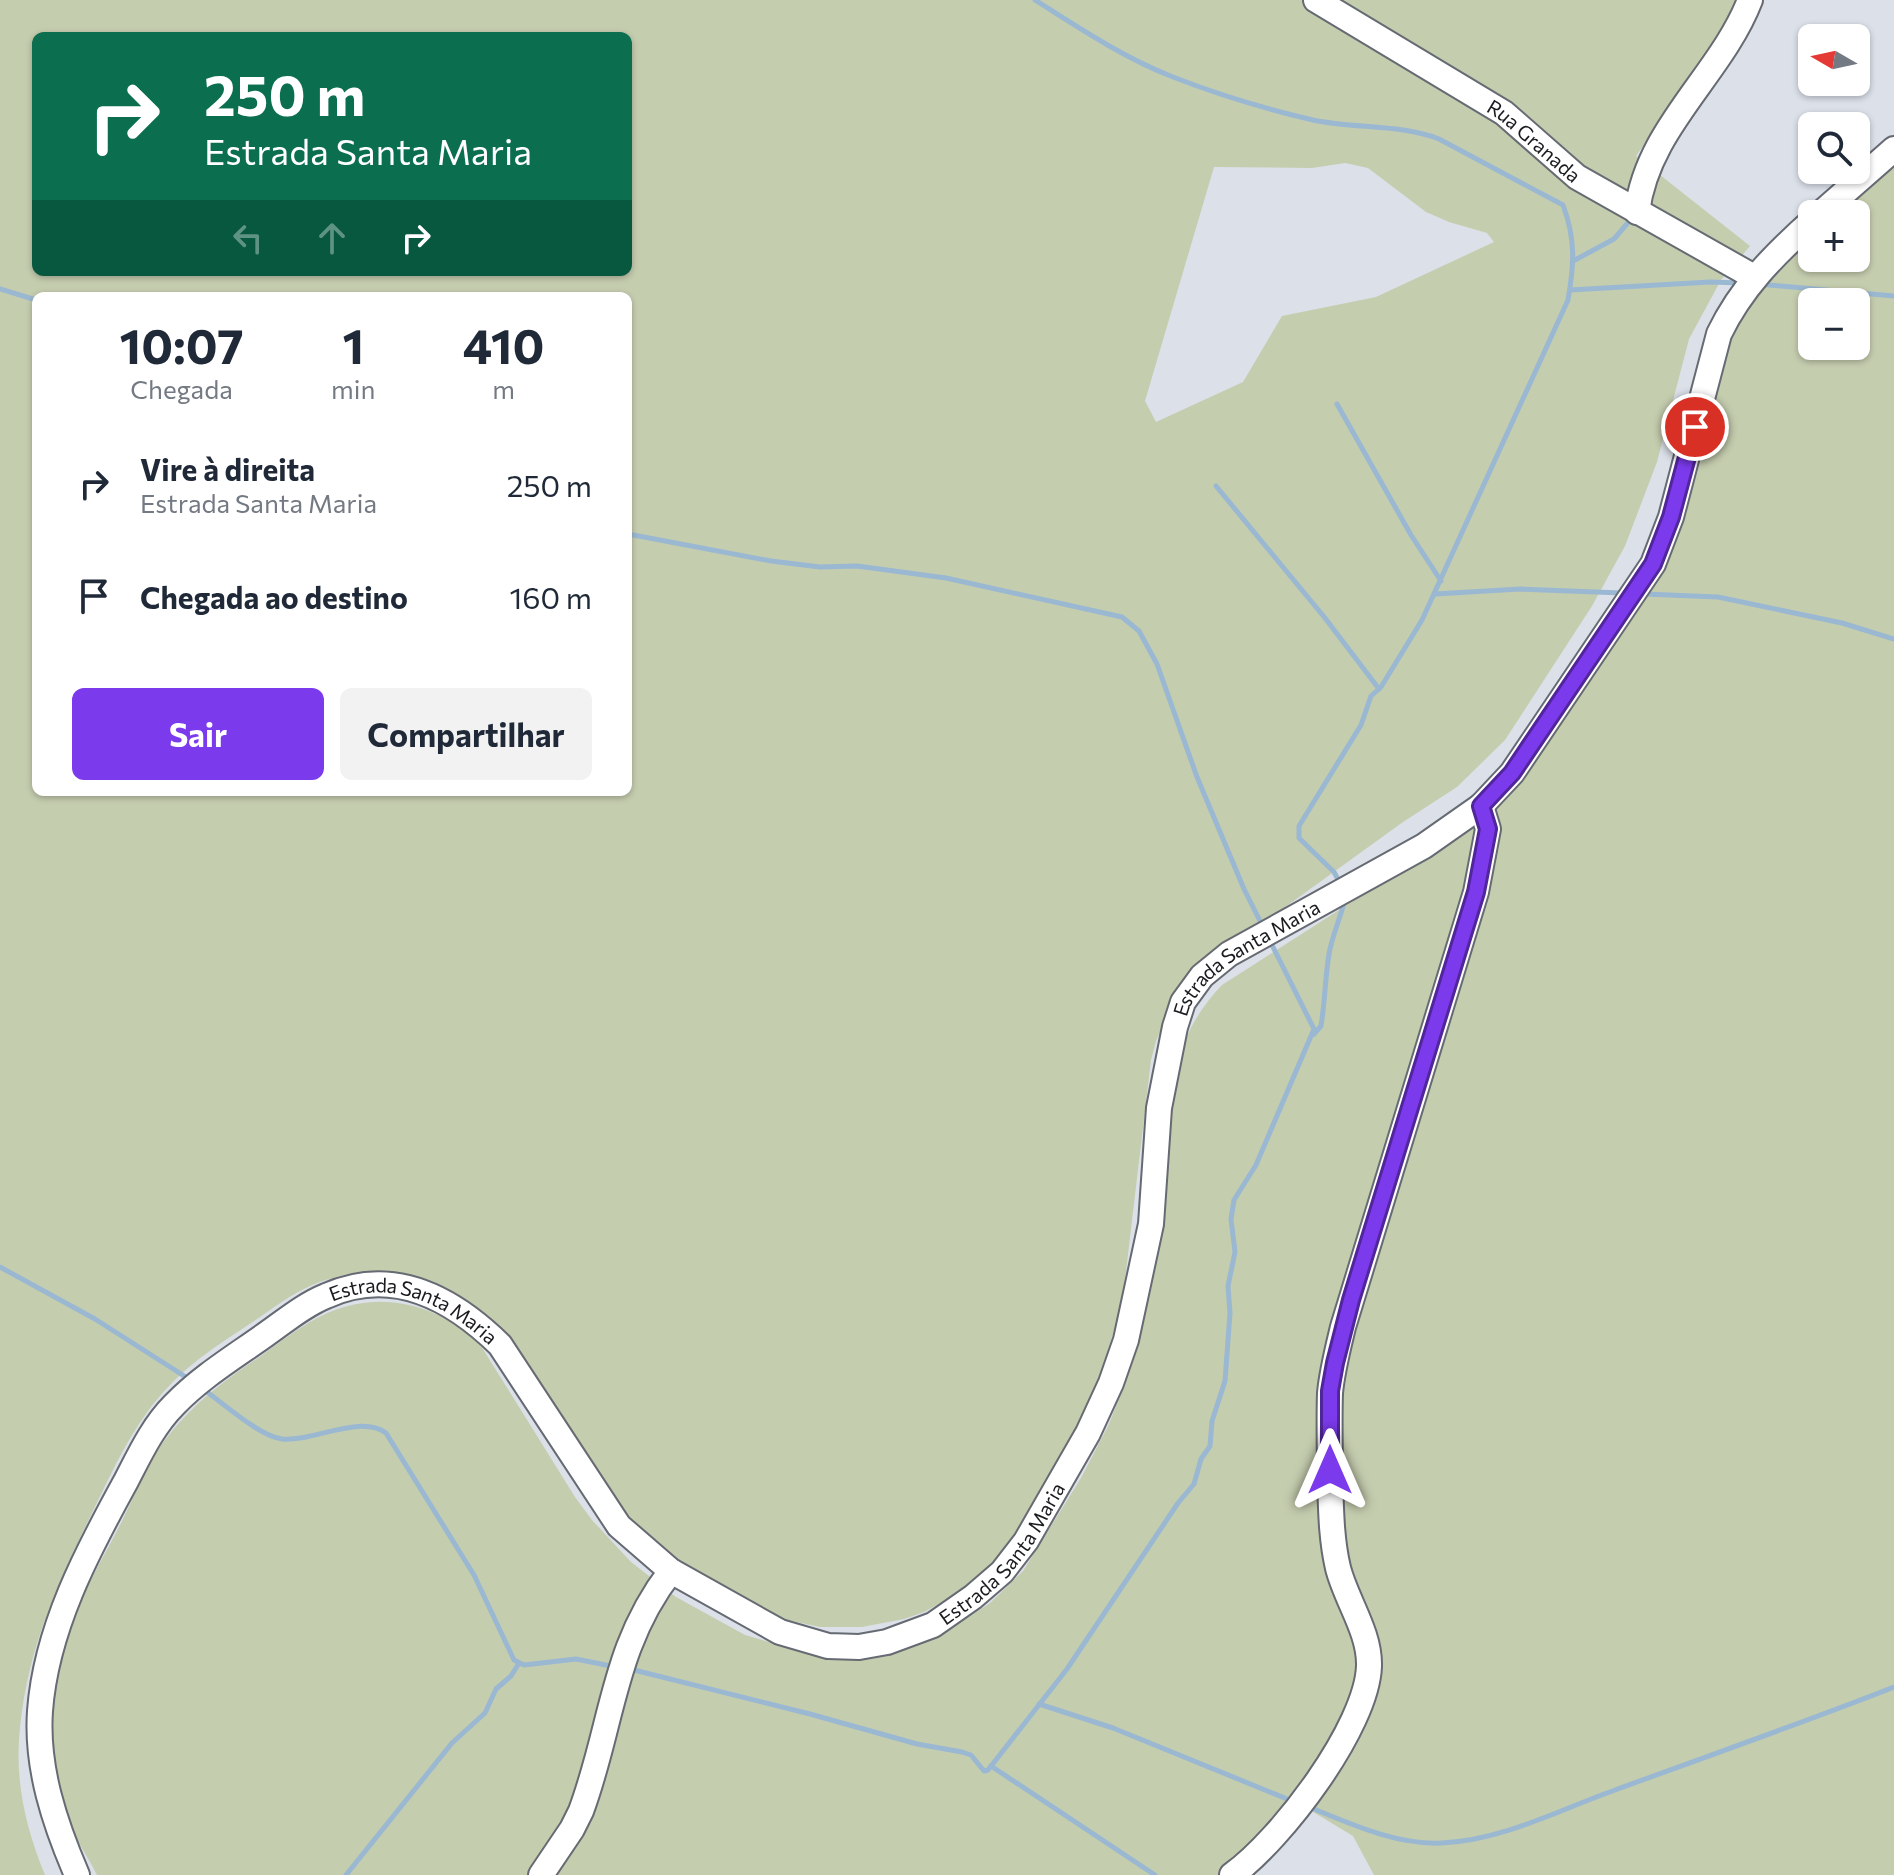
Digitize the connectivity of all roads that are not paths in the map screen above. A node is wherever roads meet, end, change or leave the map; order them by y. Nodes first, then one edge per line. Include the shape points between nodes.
1 (1316, 0) edge
2 (1750, 0) edge
3 (1894, 149) edge
4 (1836, 200) edge
5 (1637, 212) junction
6 (1798, 235) edge
7 (1754, 277) junction
8 (1481, 806) junction
9 (671, 1571) junction
10 (77, 1875) edge
11 (541, 1875) edge
12 (1232, 1875) edge

1 - 5 street, Rua Granada via 1504,113 1577,177
2 - 5 street via 1723,52 1661,140 1643,180
3 - 4 street
5 - 7 street, Rua Granada
6 - 7 street, Estrada Santa Maria
7 - 8 street, Estrada Santa Maria via 1719,334 1671,517 1653,564 1512,773
8 - 9 street, Estrada Santa Maria via 1424,846 1229,954 1202,976 1183,1002 1159,1108 1151,1224 1126,1340 1088,1433 1026,1541 1002,1572 933,1625 859,1647 828,1646 780,1632
8 - 12 street via 1488,829 1476,892 1343,1327 1330,1391 1331,1527 1339,1570 1367,1647 1363,1697 1347,1736 1305,1795
9 - 10 street, Estrada Santa Maria via 619,1526 500,1345 481,1327 446,1301 406,1287 364,1284 327,1295 201,1380 173,1406 150,1436 67,1600 47,1663 39,1734 49,1795
9 - 11 street via 631,1638 581,1811

